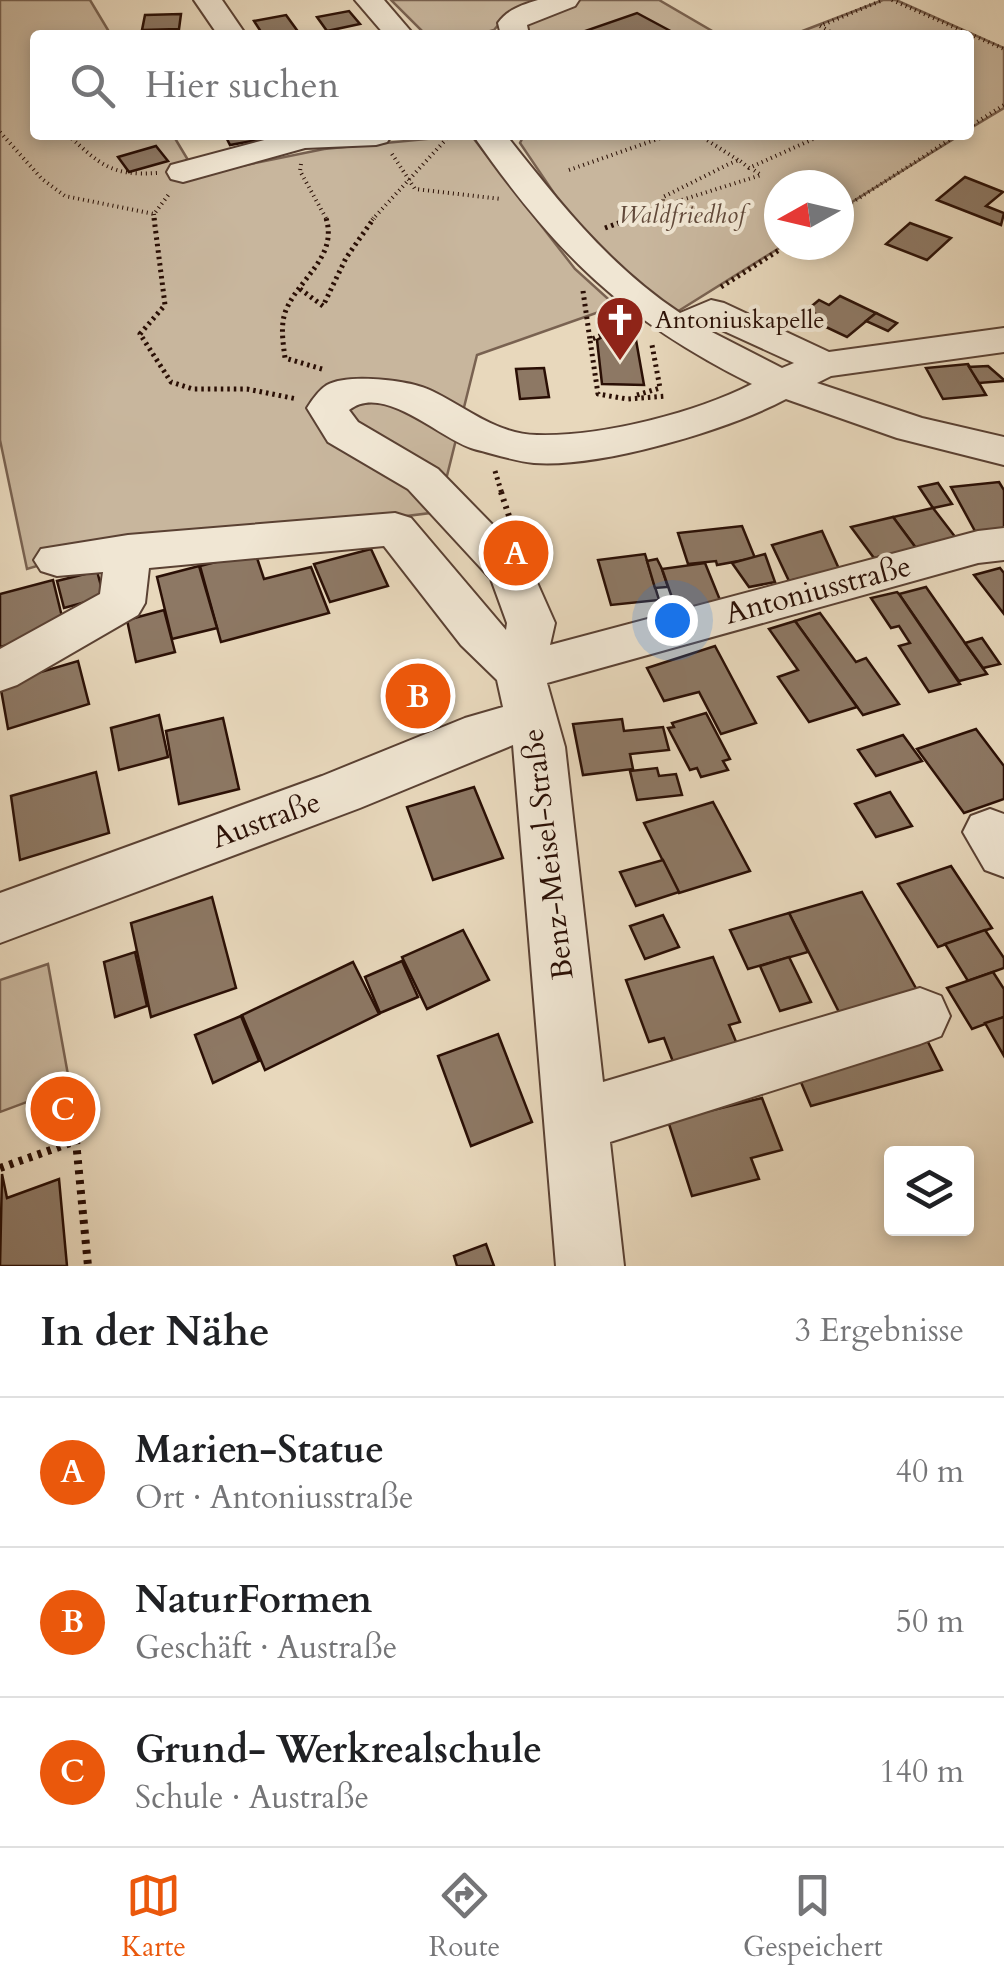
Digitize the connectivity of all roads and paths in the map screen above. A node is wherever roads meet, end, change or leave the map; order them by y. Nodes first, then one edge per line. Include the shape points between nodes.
1 (208, 0) edge
2 (369, 0) edge
3 (565, 0) edge
4 (883, 0) edge
5 (892, 0) edge
6 (229, 30) edge
7 (396, 30) edge
8 (514, 30) edge
9 (827, 30) edge
10 (961, 30) edge
11 (974, 36) edge
12 (1004, 49) edge
13 (1004, 105) edge
14 (974, 124) edge
15 (0, 132) edge
16 (74, 140) edge
17 (292, 140) edge
18 (302, 140) edge
19 (350, 140) edge
20 (445, 140) edge
21 (493, 140) edge
22 (654, 140) edge
23 (707, 140) edge
24 (811, 140) edge
25 (948, 140) edge
26 (382, 142) edge
27 (739, 160) junction
28 (750, 168) junction
29 (570, 170) dead end
30 (183, 172) junction
31 (408, 177) junction
32 (517, 200) dead end
33 (854, 202) edge
34 (663, 206) junction
35 (154, 214) junction
36 (572, 241) junction
37 (581, 279) dead end
38 (300, 289) junction
39 (628, 324) dead end
40 (674, 324) junction
41 (590, 340) junction
42 (1004, 340) edge
43 (802, 373) junction
44 (346, 400) junction
45 (1004, 451) edge
46 (1004, 544) edge
47 (128, 552) junction
48 (57, 560) dead end
49 (0, 672) edge
50 (526, 696) junction
51 (0, 918) edge
52 (920, 1016) dead end
53 (578, 1121) junction
54 (0, 1168) edge
55 (88, 1266) edge
56 (590, 1266) edge

1 - 6 street
2 - 7 street
3 - 8 street via 524,14 512,23
4 - 9 path via 820,26
5 - 10 path
11 - 12 path
13 - 14 path
15 - 35 path via 65,196
16 - 30 path via 122,176
17 - 30 street
18 - 38 path via 300,171 328,223 329,238
19 - 26 street
20 - 31 path
21 - 36 street
22 - 29 path
23 - 27 path
24 - 28 path
25 - 33 path
26 - 31 path
27 - 28 path
27 - 34 path via 663,196
28 - 34 path via 761,175
30 - 35 path
31 - 32 path via 416,189
31 - 38 path via 335,274 324,306
34 - 36 path
35 - 44 path via 165,305 140,334 170,382
36 - 40 street
37 - 41 path
38 - 44 path via 282,325 285,358 358,380
39 - 41 path
40 - 41 path via 652,341 660,388 627,399 598,394
40 - 43 street
42 - 43 street
43 - 44 street via 732,410 677,426 606,443 534,449 478,436 415,398
43 - 45 street via 820,399
44 - 50 street via 344,432 423,479 511,572 531,623
46 - 50 street, Antoniusstraße via 978,546
47 - 48 street
47 - 49 street via 122,603
47 - 50 street via 395,529
50 - 51 street, Austraße via 484,732 342,792
50 - 53 street, Benz-Meisel-Straße via 539,747
52 - 53 street
53 - 56 street, Benz-Meisel-Straße
54 - 55 path via 76,1141

